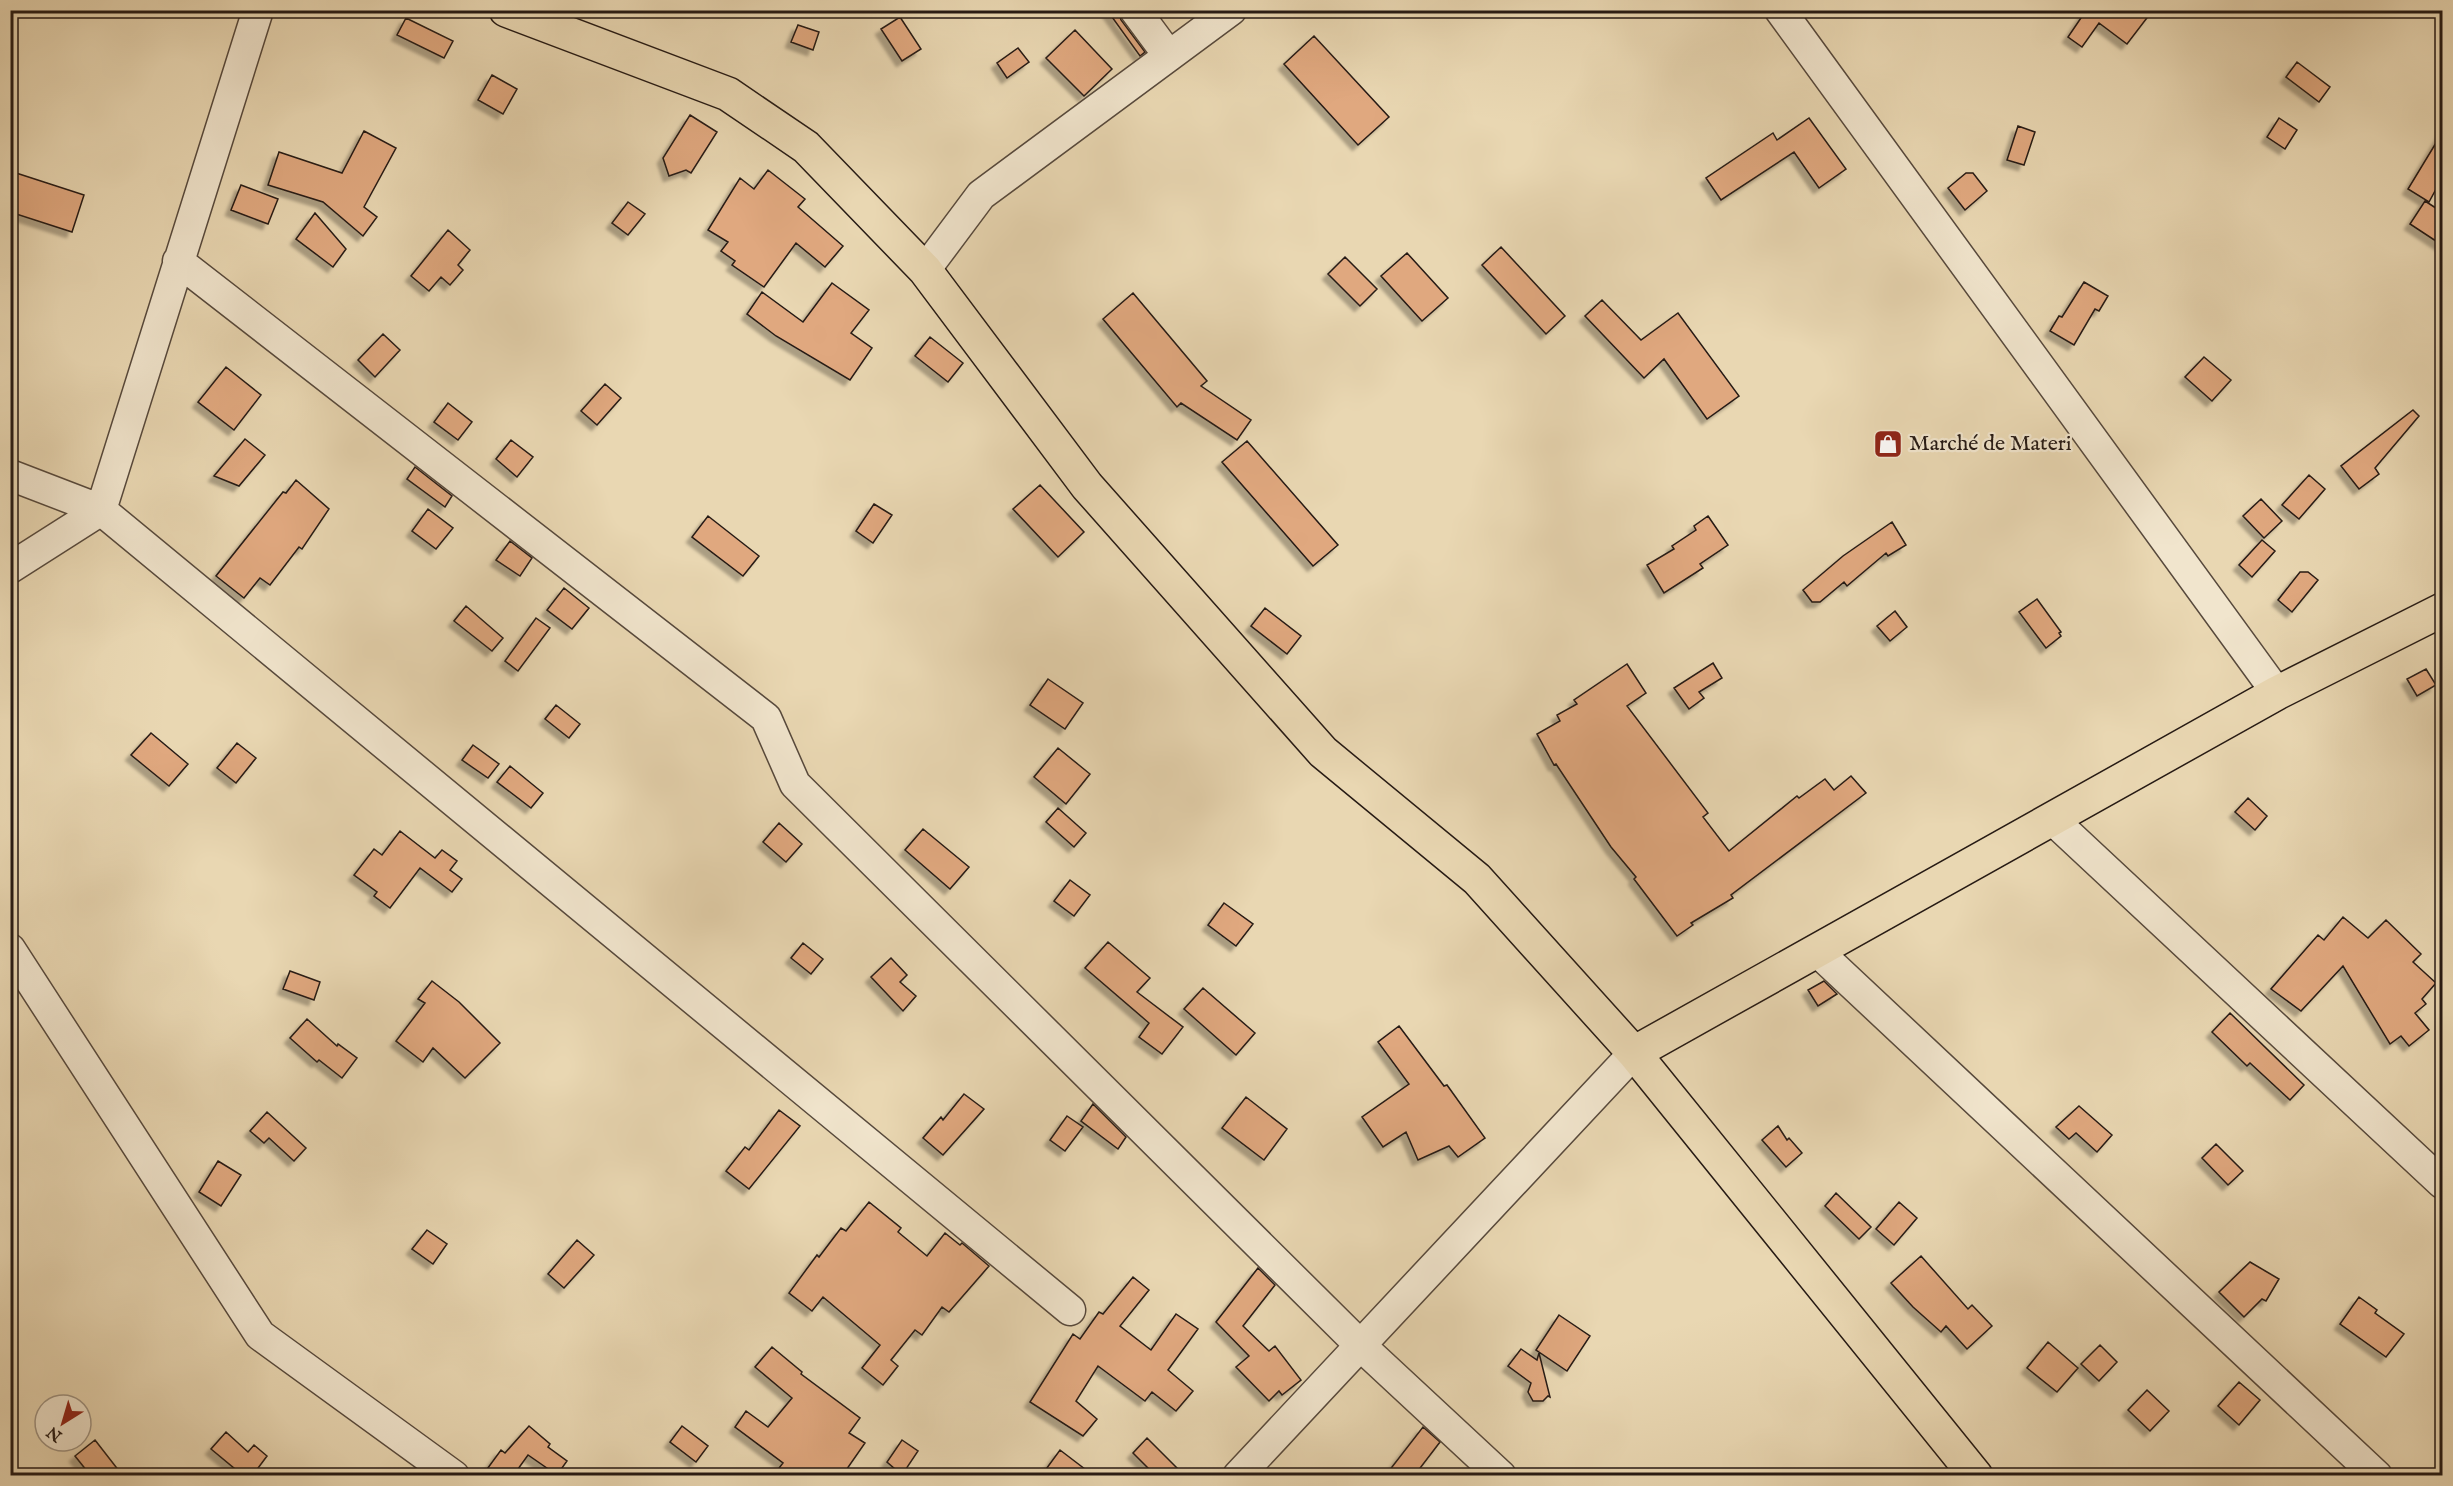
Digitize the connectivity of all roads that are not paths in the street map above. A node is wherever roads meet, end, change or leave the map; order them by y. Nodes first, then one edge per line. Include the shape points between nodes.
1 (258, 10) edge
2 (506, 10) edge
3 (1135, 10) edge
4 (1231, 10) edge
5 (1780, 10) edge
6 (1169, 56) junction
7 (178, 261) junction
8 (925, 270) junction
9 (10, 475) edge
10 (101, 510) junction
11 (10, 568) edge
12 (2442, 610) edge
13 (2277, 693) junction
14 (2052, 819) junction
15 (10, 949) edge
16 (1817, 951) junction
17 (1634, 1053) junction
18 (2442, 1183) edge
19 (1070, 1310) dead end
20 (1360, 1345) junction
21 (454, 1476) edge
22 (1238, 1476) edge
23 (1501, 1476) edge
24 (1976, 1476) edge
25 (2377, 1476) edge

1 - 7 street
2 - 8 main road via 728,94 806,147
3 - 6 street
4 - 6 street
5 - 13 street
6 - 8 street via 981,195
7 - 10 street
7 - 20 street via 766,718 795,784
8 - 17 main road via 1087,486 1323,752 1477,879
9 - 10 street
10 - 11 street
10 - 19 street
12 - 13 main road
13 - 14 main road
14 - 16 main road
14 - 18 street
15 - 21 street via 260,1335
16 - 17 main road
16 - 25 street
17 - 20 street
17 - 24 main road
20 - 22 street
20 - 23 street

